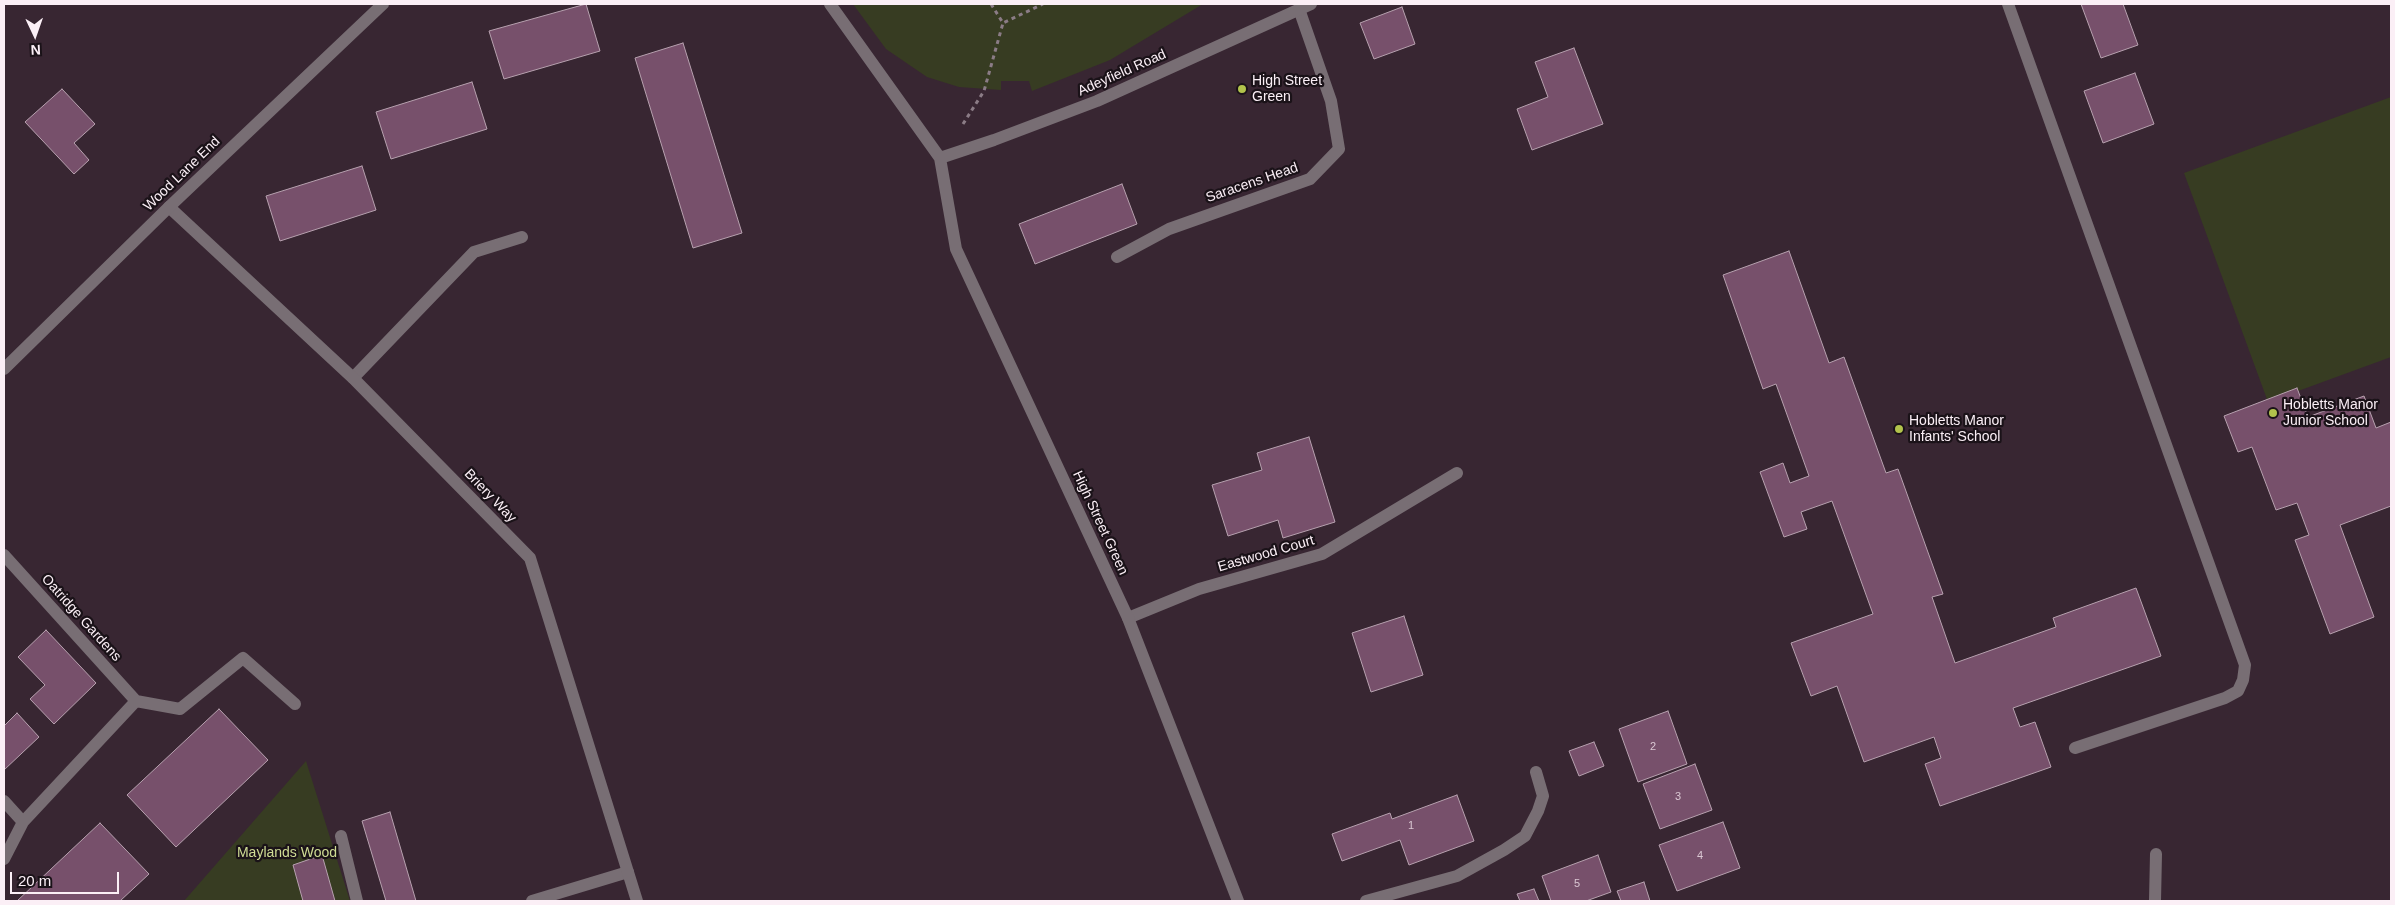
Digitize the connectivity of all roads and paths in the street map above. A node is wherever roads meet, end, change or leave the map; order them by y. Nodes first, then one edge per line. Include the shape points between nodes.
1 (383, 4) edge
2 (830, 4) edge
3 (991, 4) edge
4 (1043, 4) edge
5 (1312, 4) edge
6 (2008, 4) edge
7 (1299, 9) junction
8 (1003, 23) junction
9 (940, 158) junction
10 (169, 206) junction
11 (522, 237) dead end
12 (1117, 257) dead end
13 (4, 369) edge
14 (353, 378) junction
15 (1457, 474) dead end
16 (4, 555) edge
17 (1128, 618) junction
18 (136, 701) junction
19 (295, 704) dead end
20 (2075, 748) dead end
21 (1536, 772) dead end
22 (4, 801) edge
23 (23, 822) junction
24 (341, 836) dead end
25 (2156, 854) dead end
26 (4, 859) edge
27 (628, 872) junction
28 (357, 901) edge
29 (532, 901) edge
30 (637, 901) edge
31 (1238, 901) edge
32 (1366, 901) edge
33 (2155, 901) edge

1 - 10 street, Wood Lane End
2 - 9 street
3 - 8 path
4 - 8 path
5 - 7 street, Adeyfield Road
6 - 20 street via 2245,665 2238,692 2226,698
7 - 9 street, Adeyfield Road via 1097,101
7 - 12 street, Saracens Head via 1330,101 1339,150 1310,179 1169,228
8 - 9 path via 984,91
9 - 17 street, High Street Green via 956,249
10 - 13 street, Wood Lane End
10 - 14 street, Briery Way
11 - 14 street via 474,252
14 - 27 street, Briery Way via 530,558
15 - 17 street, Eastwood Court via 1322,554 1199,589
16 - 18 street, Oatridge Gardens
17 - 31 street, High Street Green
18 - 19 street via 180,708 243,658
18 - 23 street
21 - 32 street via 1543,796 1525,836 1457,876
22 - 23 street
23 - 26 street
24 - 28 street
25 - 33 street
27 - 29 street
27 - 30 street, Briery Way

